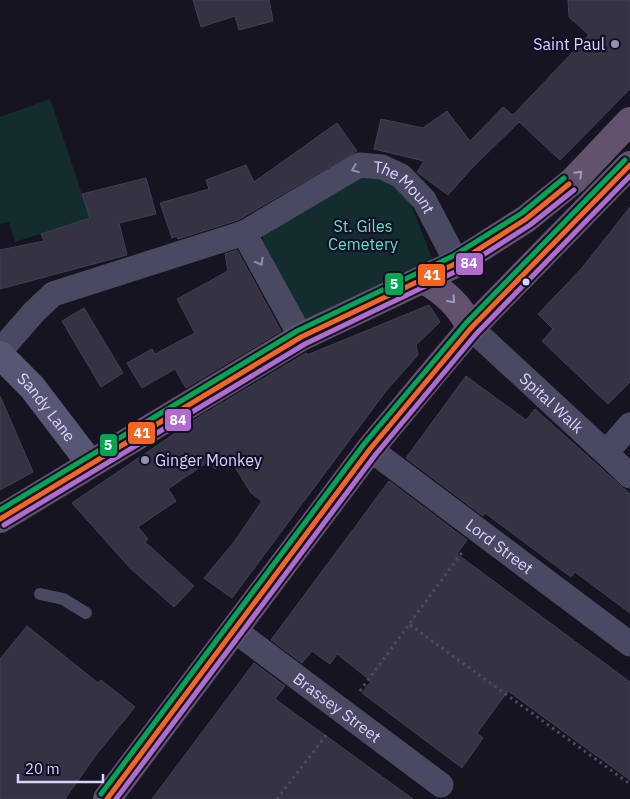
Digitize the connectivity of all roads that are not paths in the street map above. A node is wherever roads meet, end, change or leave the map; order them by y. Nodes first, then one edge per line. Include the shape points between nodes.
1 (630, 121) edge
2 (630, 166) edge
3 (244, 233) junction
4 (457, 263) junction
5 (424, 280) junction
6 (471, 328) junction
7 (301, 337) junction
8 (0, 351) edge
9 (0, 355) edge
10 (630, 425) edge
11 (370, 449) junction
12 (606, 453) junction
13 (90, 463) junction
14 (630, 476) edge
15 (0, 519) edge
16 (40, 594) dead end
17 (86, 613) dead end
18 (234, 630) junction
19 (630, 644) edge
20 (441, 785) dead end
21 (107, 799) edge

4 -> 1 highway via 526,219 574,180
2 - 6 highway
4 -> 3 street, The Mount via 424,200 401,176 382,167 359,165
3 -> 7 street
3 - 8 street, The Mount via 53,294
4 - 5 highway
5 -> 6 highway via 446,294
5 - 7 highway
6 - 11 highway
6 - 12 street, Spital Walk
7 - 13 highway
9 - 13 main road, Sandy Lane via 32,387
10 - 12 street
11 - 18 highway
11 - 19 street, Lord Street
12 - 14 street, Spital Walk
13 - 15 highway
16 - 17 lane via 63,599
18 - 20 street, Brassey Street
18 - 21 highway

